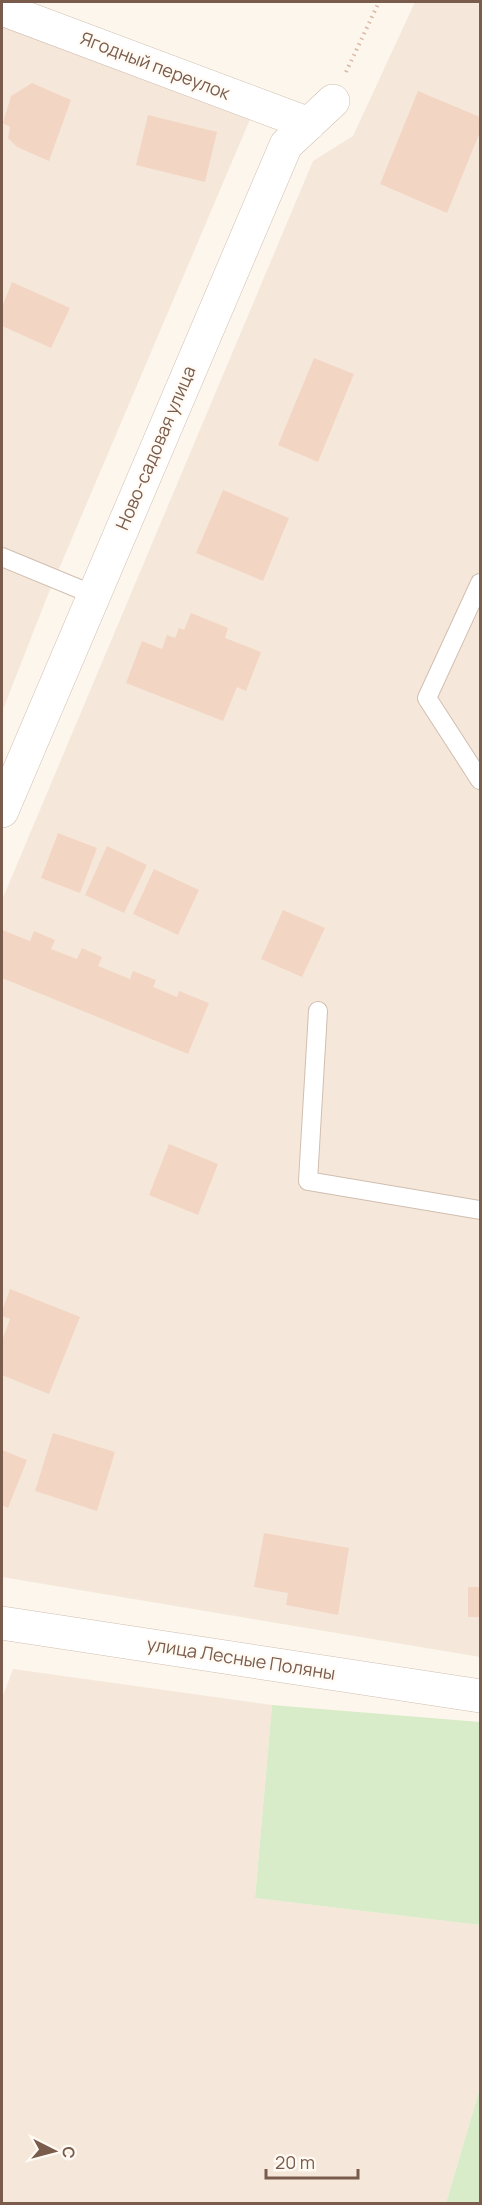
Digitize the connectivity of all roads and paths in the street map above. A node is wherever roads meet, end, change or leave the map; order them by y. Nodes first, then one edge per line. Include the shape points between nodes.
1 (379, 2) edge
2 (2, 9) edge
3 (356, 51) dead end
4 (333, 101) dead end
5 (309, 124) junction
6 (2, 558) edge
7 (480, 584) edge
8 (93, 595) junction
9 (480, 780) edge
10 (2, 811) edge
11 (318, 1011) dead end
12 (480, 1210) edge
13 (2, 1623) edge
14 (480, 1696) edge

1 - 3 path
2 - 5 street, Ягодный переулок
4 - 5 street, Ново-садовая улица
5 - 8 street, Ново-садовая улица via 286,145
6 - 8 lane
7 - 9 lane via 427,698
8 - 10 street, Ново-садовая улица
11 - 12 lane via 308,1181
13 - 14 street, улица Лесные Поляны

